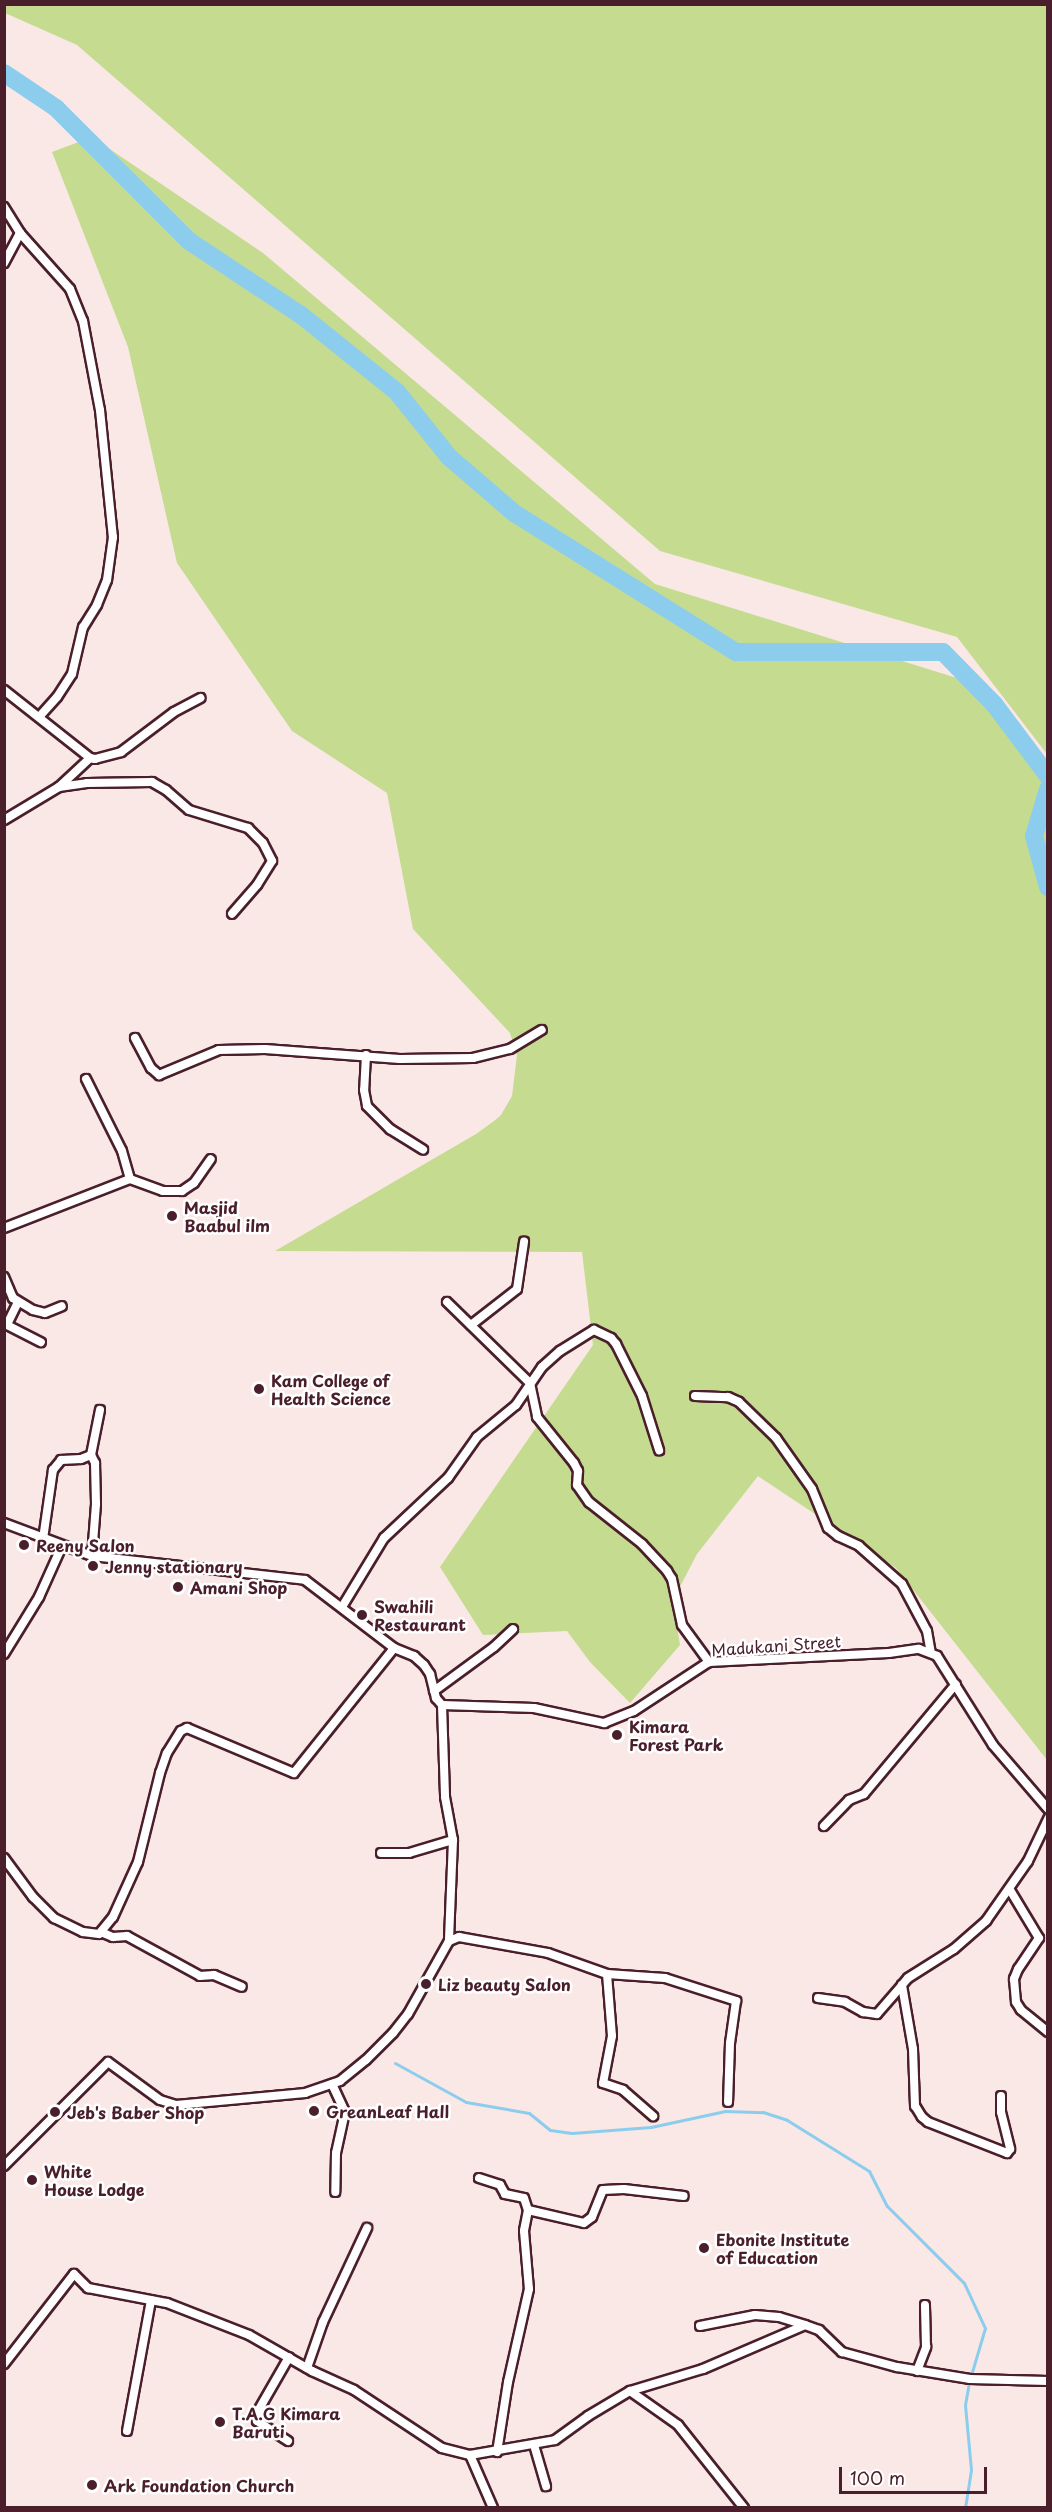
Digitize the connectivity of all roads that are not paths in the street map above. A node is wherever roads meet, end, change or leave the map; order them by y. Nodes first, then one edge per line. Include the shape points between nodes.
1 (4, 207) edge
2 (20, 233) junction
3 (4, 263) edge
4 (4, 690) edge
5 (200, 698) dead end
6 (39, 716) junction
7 (90, 758) junction
8 (59, 787) junction
9 (4, 820) edge
10 (232, 914) dead end
11 (542, 1030) dead end
12 (135, 1038) dead end
13 (366, 1055) junction
14 (86, 1079) dead end
15 (423, 1150) dead end
16 (211, 1159) dead end
17 (130, 1179) junction
18 (4, 1228) edge
19 (524, 1242) dead end
20 (4, 1277) edge
21 (18, 1302) junction
22 (447, 1302) dead end
23 (62, 1306) dead end
24 (471, 1325) junction
25 (41, 1342) dead end
26 (530, 1383) junction
27 (695, 1396) dead end
28 (100, 1410) dead end
29 (659, 1450) dead end
30 (91, 1455) junction
31 (4, 1523) edge
32 (43, 1539) junction
33 (62, 1546) junction
34 (92, 1556) junction
35 (342, 1607) junction
36 (513, 1629) dead end
37 (394, 1648) junction
38 (931, 1653) junction
39 (4, 1654) edge
40 (710, 1662) junction
41 (956, 1684) junction
42 (434, 1691) junction
43 (442, 1706) junction
44 (1047, 1809) edge
45 (1047, 1819) edge
46 (824, 1826) dead end
47 (453, 1840) junction
48 (381, 1853) dead end
49 (4, 1858) edge
50 (1010, 1890) junction
51 (101, 1932) junction
52 (449, 1941) junction
53 (607, 1974) junction
54 (903, 1985) junction
55 (242, 1988) dead end
56 (818, 1998) dead end
57 (1047, 2032) edge
58 (332, 2084) junction
59 (1001, 2096) dead end
60 (728, 2102) dead end
61 (653, 2116) dead end
62 (4, 2166) edge
63 (479, 2178) dead end
64 (335, 2192) dead end
65 (684, 2196) dead end
66 (528, 2210) junction
67 (367, 2228) dead end
68 (151, 2300) junction
69 (925, 2305) dead end
70 (805, 2325) junction
71 (700, 2326) dead end
72 (289, 2357) junction
73 (4, 2364) edge
74 (307, 2368) junction
75 (917, 2371) junction
76 (1047, 2381) edge
77 (630, 2391) junction
78 (127, 2431) dead end
79 (288, 2441) dead end
80 (534, 2445) junction
81 (497, 2452) junction
82 (470, 2455) junction
83 (546, 2486) dead end
84 (493, 2508) edge
85 (744, 2508) edge

1 - 2 street
2 - 3 street
2 - 6 street via 70,289 83,321 100,410 113,537 107,580 83,627 72,674
4 - 6 street
5 - 7 street via 174,712 121,752 107,758
6 - 7 street
7 - 8 street
8 - 9 street
8 - 10 street via 147,781 159,785 189,810 248,828 263,843 272,861
11 - 13 street via 510,1049 473,1058 400,1059
12 - 13 street via 159,1075 219,1050
13 - 15 street via 367,1106 390,1129
14 - 17 street via 127,1163
16 - 17 street via 194,1183 175,1193
17 - 18 street
19 - 24 street via 517,1289
20 - 21 street
21 - 23 street via 45,1313
21 - 25 street via 7,1325
22 - 24 street
24 - 26 street
26 - 29 street via 560,1351 594,1330 603,1333 616,1344 634,1378
26 - 35 street via 510,1410 477,1437 448,1478 384,1539
26 - 40 street via 537,1417 576,1467 581,1492 595,1509 642,1544 667,1571 682,1625
27 - 38 street via 728,1397 740,1402 776,1438 812,1489 828,1528 860,1546 902,1584 927,1631
28 - 30 street
30 - 32 street via 81,1460 61,1460 56,1465
30 - 34 street via 95,1463 96,1504
31 - 32 street
32 - 33 street
33 - 34 street
33 - 39 street via 39,1597
34 - 35 street via 297,1577
35 - 37 street
36 - 42 street
37 - 42 street via 424,1665
37 - 51 street via 294,1773 187,1728 181,1731 160,1773 138,1862 114,1917
38 - 40 street, Madukani Street via 919,1649
38 - 41 street
40 - 43 street, Madukani Street via 634,1711 604,1723 534,1708
41 - 44 street via 993,1745
41 - 46 street via 864,1794 849,1800
42 - 43 street
43 - 47 street via 445,1797
45 - 50 street
47 - 48 street via 409,1853
47 - 52 street
49 - 51 street via 33,1897 54,1917 83,1932
50 - 54 street via 973,1934
50 - 57 street via 1039,1938 1014,1979 1016,2002
51 - 55 street via 113,1937 127,1936 200,1976 214,1975
52 - 53 street via 459,1937 548,1953
52 - 58 street via 393,2033 352,2072
53 - 60 street via 665,1977 736,2001
53 - 61 street via 612,2036 603,2083 623,2090
54 - 56 street via 877,2014 863,2012 845,2002
54 - 59 street via 913,2049 915,2106 922,2117 1007,2153 1010,2149
58 - 62 street via 305,2093 176,2105 160,2100 108,2061
58 - 64 street via 345,2112 336,2153
63 - 66 street via 500,2185 505,2194 524,2198
65 - 66 street via 603,2190 592,2217 584,2223
66 - 81 street via 524,2231 530,2289 508,2382
67 - 74 street via 323,2322
68 - 72 street via 230,2326
68 - 73 street via 88,2288 74,2274
68 - 78 street
69 - 75 street via 926,2347
70 - 71 street via 755,2315
70 - 75 street via 819,2330 842,2352
70 - 77 street via 703,2369
72 - 74 street
72 - 79 street via 258,2411 258,2421
74 - 82 street via 354,2390 442,2448
75 - 76 street via 990,2380
77 - 80 street via 555,2440
77 - 85 street via 678,2425
80 - 81 street
80 - 83 street
81 - 82 street
82 - 84 street

